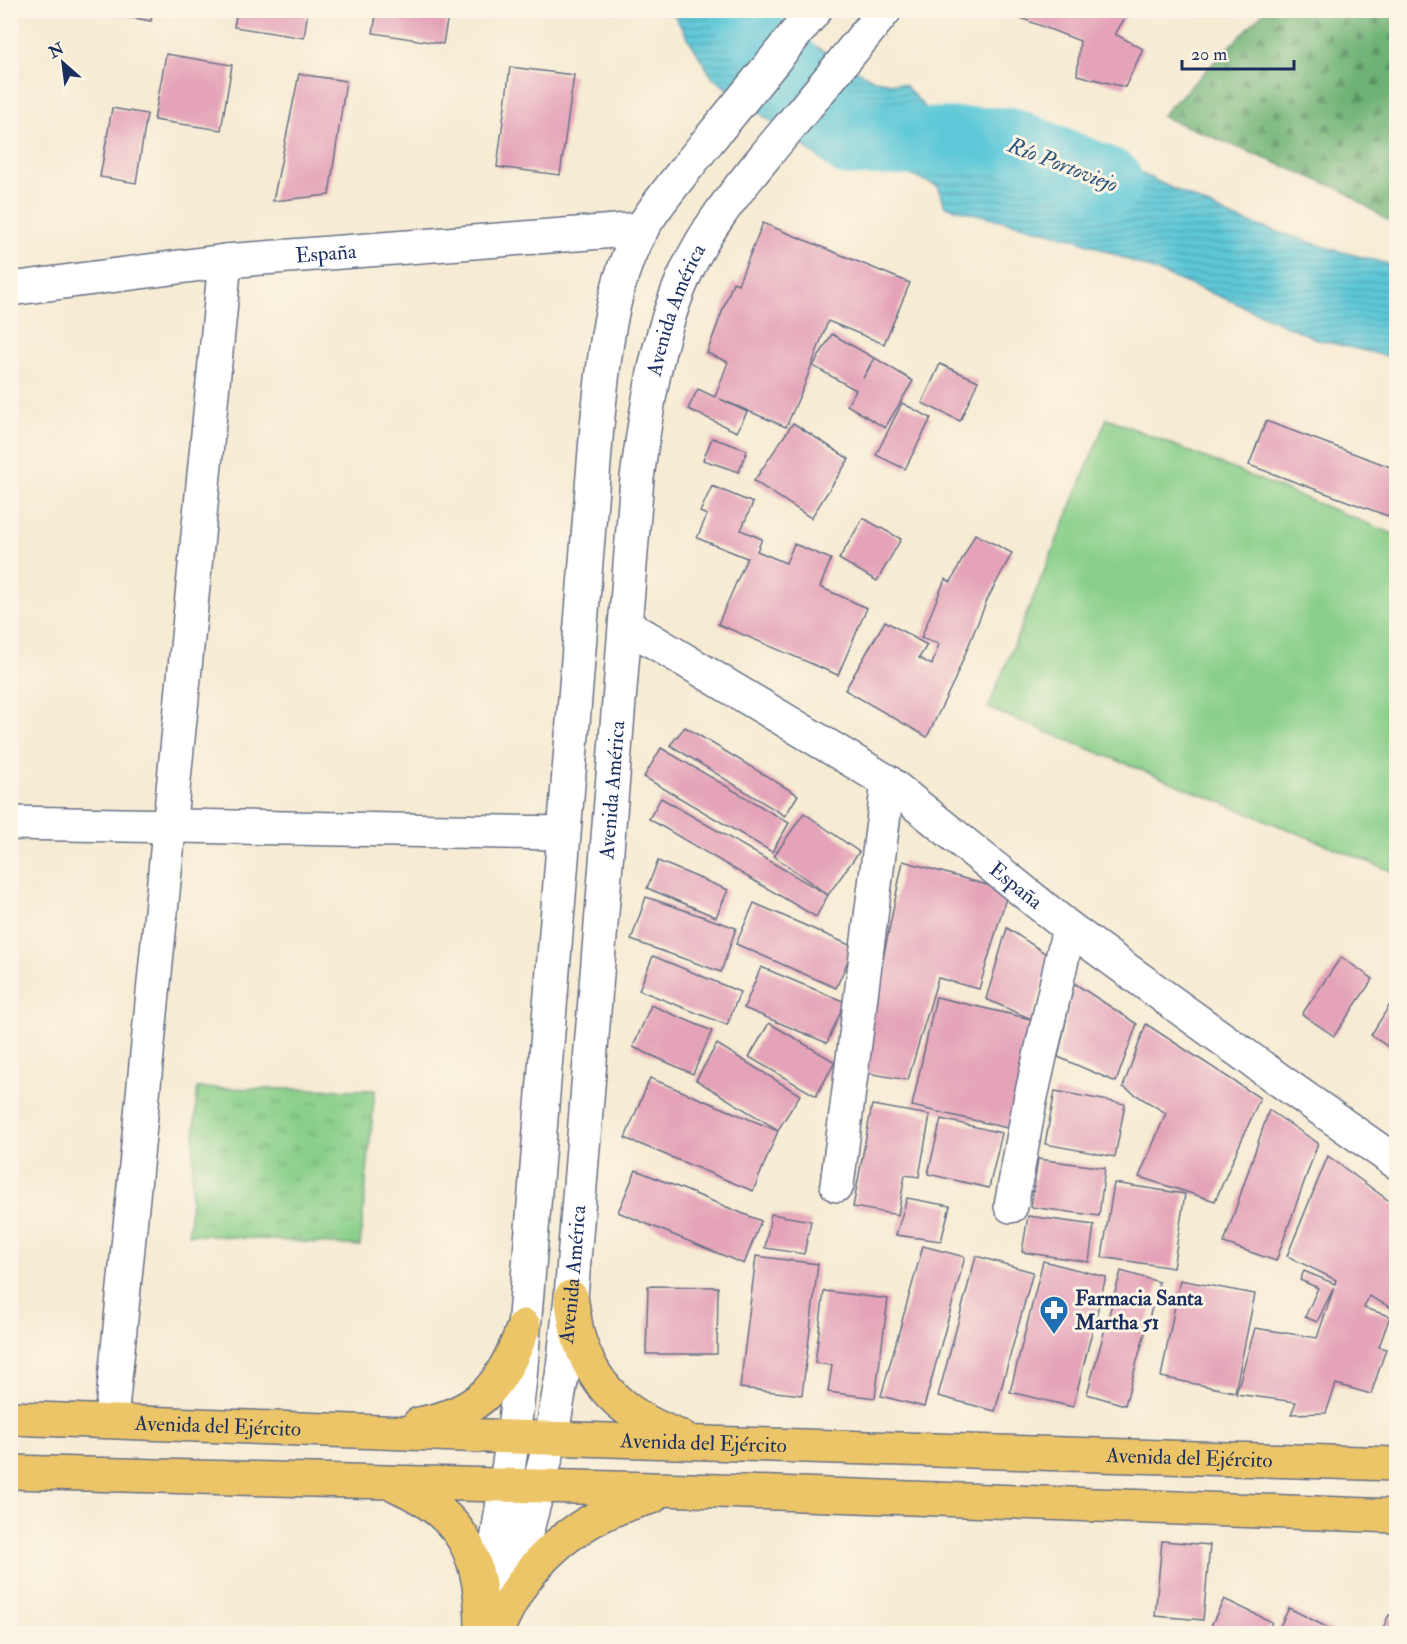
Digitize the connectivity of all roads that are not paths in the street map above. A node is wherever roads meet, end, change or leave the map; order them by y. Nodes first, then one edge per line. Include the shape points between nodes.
1 (815, 10) edge
2 (885, 10) edge
3 (642, 229) junction
4 (225, 261) junction
5 (10, 289) edge
6 (626, 626) junction
7 (888, 782) junction
8 (10, 823) edge
9 (170, 824) junction
10 (563, 833) junction
11 (1069, 928) junction
12 (1396, 1162) edge
13 (837, 1185) dead end
14 (1011, 1206) dead end
15 (571, 1297) junction
16 (524, 1326) junction
17 (10, 1418) edge
18 (111, 1420) junction
19 (371, 1431) junction
20 (513, 1437) junction
21 (550, 1438) junction
22 (697, 1443) junction
23 (1396, 1464) edge
24 (10, 1473) edge
25 (391, 1482) junction
26 (506, 1485) junction
27 (539, 1486) junction
28 (691, 1490) junction
29 (1396, 1516) edge
30 (482, 1633) edge
31 (494, 1634) edge

1 - 3 street, Avenida América
2 - 6 street, Avenida América via 716,217 683,279 645,420
3 - 4 street, España
3 - 10 street, Avenida América via 619,287 603,363
4 - 5 street, España
4 - 9 street
6 - 7 street, España
6 - 15 street, Avenida América
7 - 11 street, España
7 - 13 street
8 - 9 street
9 - 10 street
9 - 18 street
10 - 16 street, Avenida América
11 - 12 street, España
11 - 14 street
15 - 21 street, Avenida América
15 - 22 main road via 579,1341 607,1392 645,1422
16 - 19 main road via 508,1366 479,1400 462,1412 442,1420
16 - 20 street, Avenida América
17 - 18 main road, Avenida del Ejército
18 - 19 main road, Avenida del Ejército
19 - 20 main road, Avenida del Ejército
20 - 21 main road, Avenida del Ejército
20 - 26 street, Avenida América
21 - 22 main road, Avenida del Ejército
21 - 27 street, Avenida América
22 - 23 main road, Avenida del Ejército
24 - 25 main road
25 - 26 main road
25 - 30 main road via 441,1511 463,1538 478,1577
26 - 27 main road
26 - 30 street, Avenida América
27 - 28 main road
27 - 31 street, Avenida América
28 - 29 main road
28 - 31 main road via 630,1503 573,1531 521,1585

